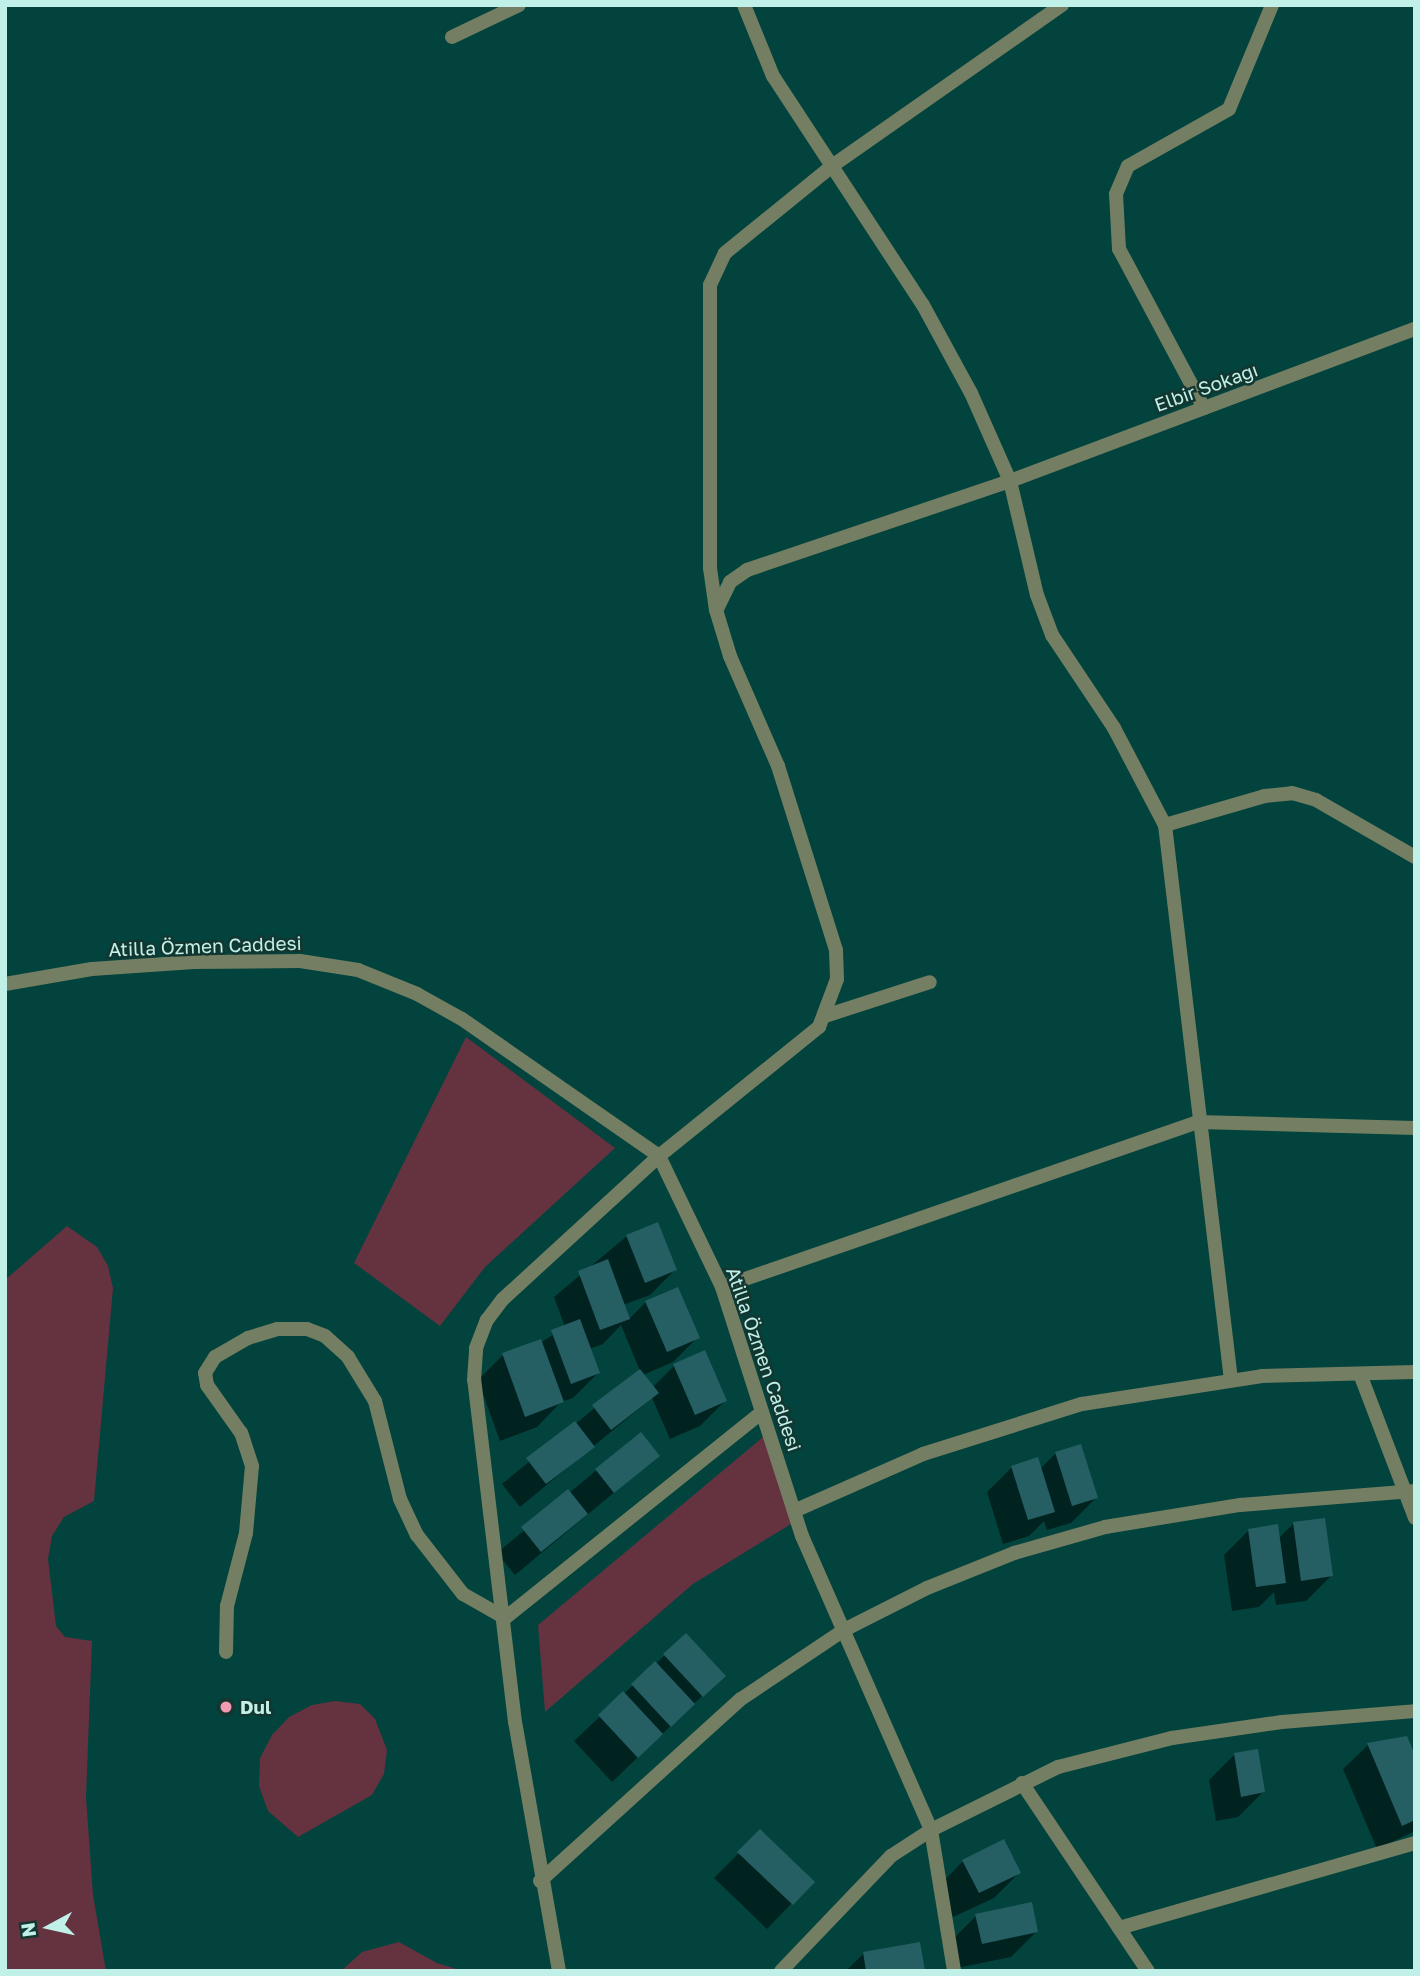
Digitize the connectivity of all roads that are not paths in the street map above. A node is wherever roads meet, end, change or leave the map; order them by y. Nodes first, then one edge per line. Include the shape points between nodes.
1 (519, 5) edge
2 (744, 5) edge
3 (1062, 5) edge
4 (1272, 5) edge
5 (452, 37) dead end
6 (832, 166) junction
7 (1415, 329) edge
8 (1204, 408) junction
9 (1010, 481) junction
10 (716, 610) junction
11 (1165, 825) junction
12 (1415, 857) edge
13 (930, 982) dead end
14 (5, 984) edge
15 (825, 1016) junction
16 (1198, 1122) junction
17 (1415, 1128) edge
18 (659, 1156) junction
19 (722, 1287) junction
20 (1415, 1372) edge
21 (1360, 1374) junction
22 (1231, 1380) junction
23 (762, 1412) junction
24 (1409, 1491) edge
25 (794, 1511) junction
26 (1415, 1518) edge
27 (505, 1618) junction
28 (844, 1630) junction
29 (226, 1652) dead end
30 (1415, 1711) edge
31 (1022, 1783) junction
32 (931, 1830) junction
33 (1415, 1843) edge
34 (540, 1881) junction
35 (1119, 1928) junction
36 (559, 1971) edge
37 (781, 1971) edge
38 (954, 1971) edge
39 (1148, 1971) edge

1 - 5 street
2 - 6 street via 773,76
3 - 6 street
4 - 8 street via 1229,109 1128,166 1116,194 1119,249
6 - 9 street via 949,349
6 - 10 street via 725,253 710,285 710,568
7 - 8 street, Elbir Sokağı
8 - 9 street, Elbir Sokağı
9 - 10 street, Elbir Sokağı via 747,570 730,582
9 - 11 street via 1037,595 1052,635 1114,728
10 - 15 street via 730,656 778,766 836,950 837,979
11 - 12 street via 1265,796 1292,793 1316,800
11 - 16 street
13 - 15 street
14 - 18 street, Atilla Özmen Caddesi via 92,969 194,962 300,961 358,970 462,1019
15 - 18 street via 818,1027
16 - 17 street
16 - 19 street
16 - 22 street
18 - 19 street, Atilla Özmen Caddesi
18 - 27 street via 503,1300 481,1332 474,1380
19 - 23 street, Atilla Özmen Caddesi
20 - 21 street
21 - 22 street
21 - 24 street
22 - 25 street via 1094,1402 1007,1424 880,1471
23 - 25 street, Atilla Özmen Caddesi
23 - 27 street
24 - 26 street
24 - 28 street via 1240,1505 1105,1527 969,1570
25 - 28 street, Atilla Özmen Caddesi
27 - 29 street via 463,1594 416,1535 400,1499 375,1401 355,1365 317,1332 277,1329 231,1347 215,1357 205,1373 211,1390 241,1433 252,1466 246,1533 227,1606
27 - 34 street via 515,1722
28 - 32 street, Atilla Özmen Caddesi
28 - 34 street via 741,1699
30 - 31 street via 1282,1721 1145,1742 1088,1757
31 - 32 street
31 - 35 street
32 - 37 street via 891,1856
32 - 38 street, Atilla Özmen Caddesi
33 - 35 street
34 - 36 street
35 - 39 street

